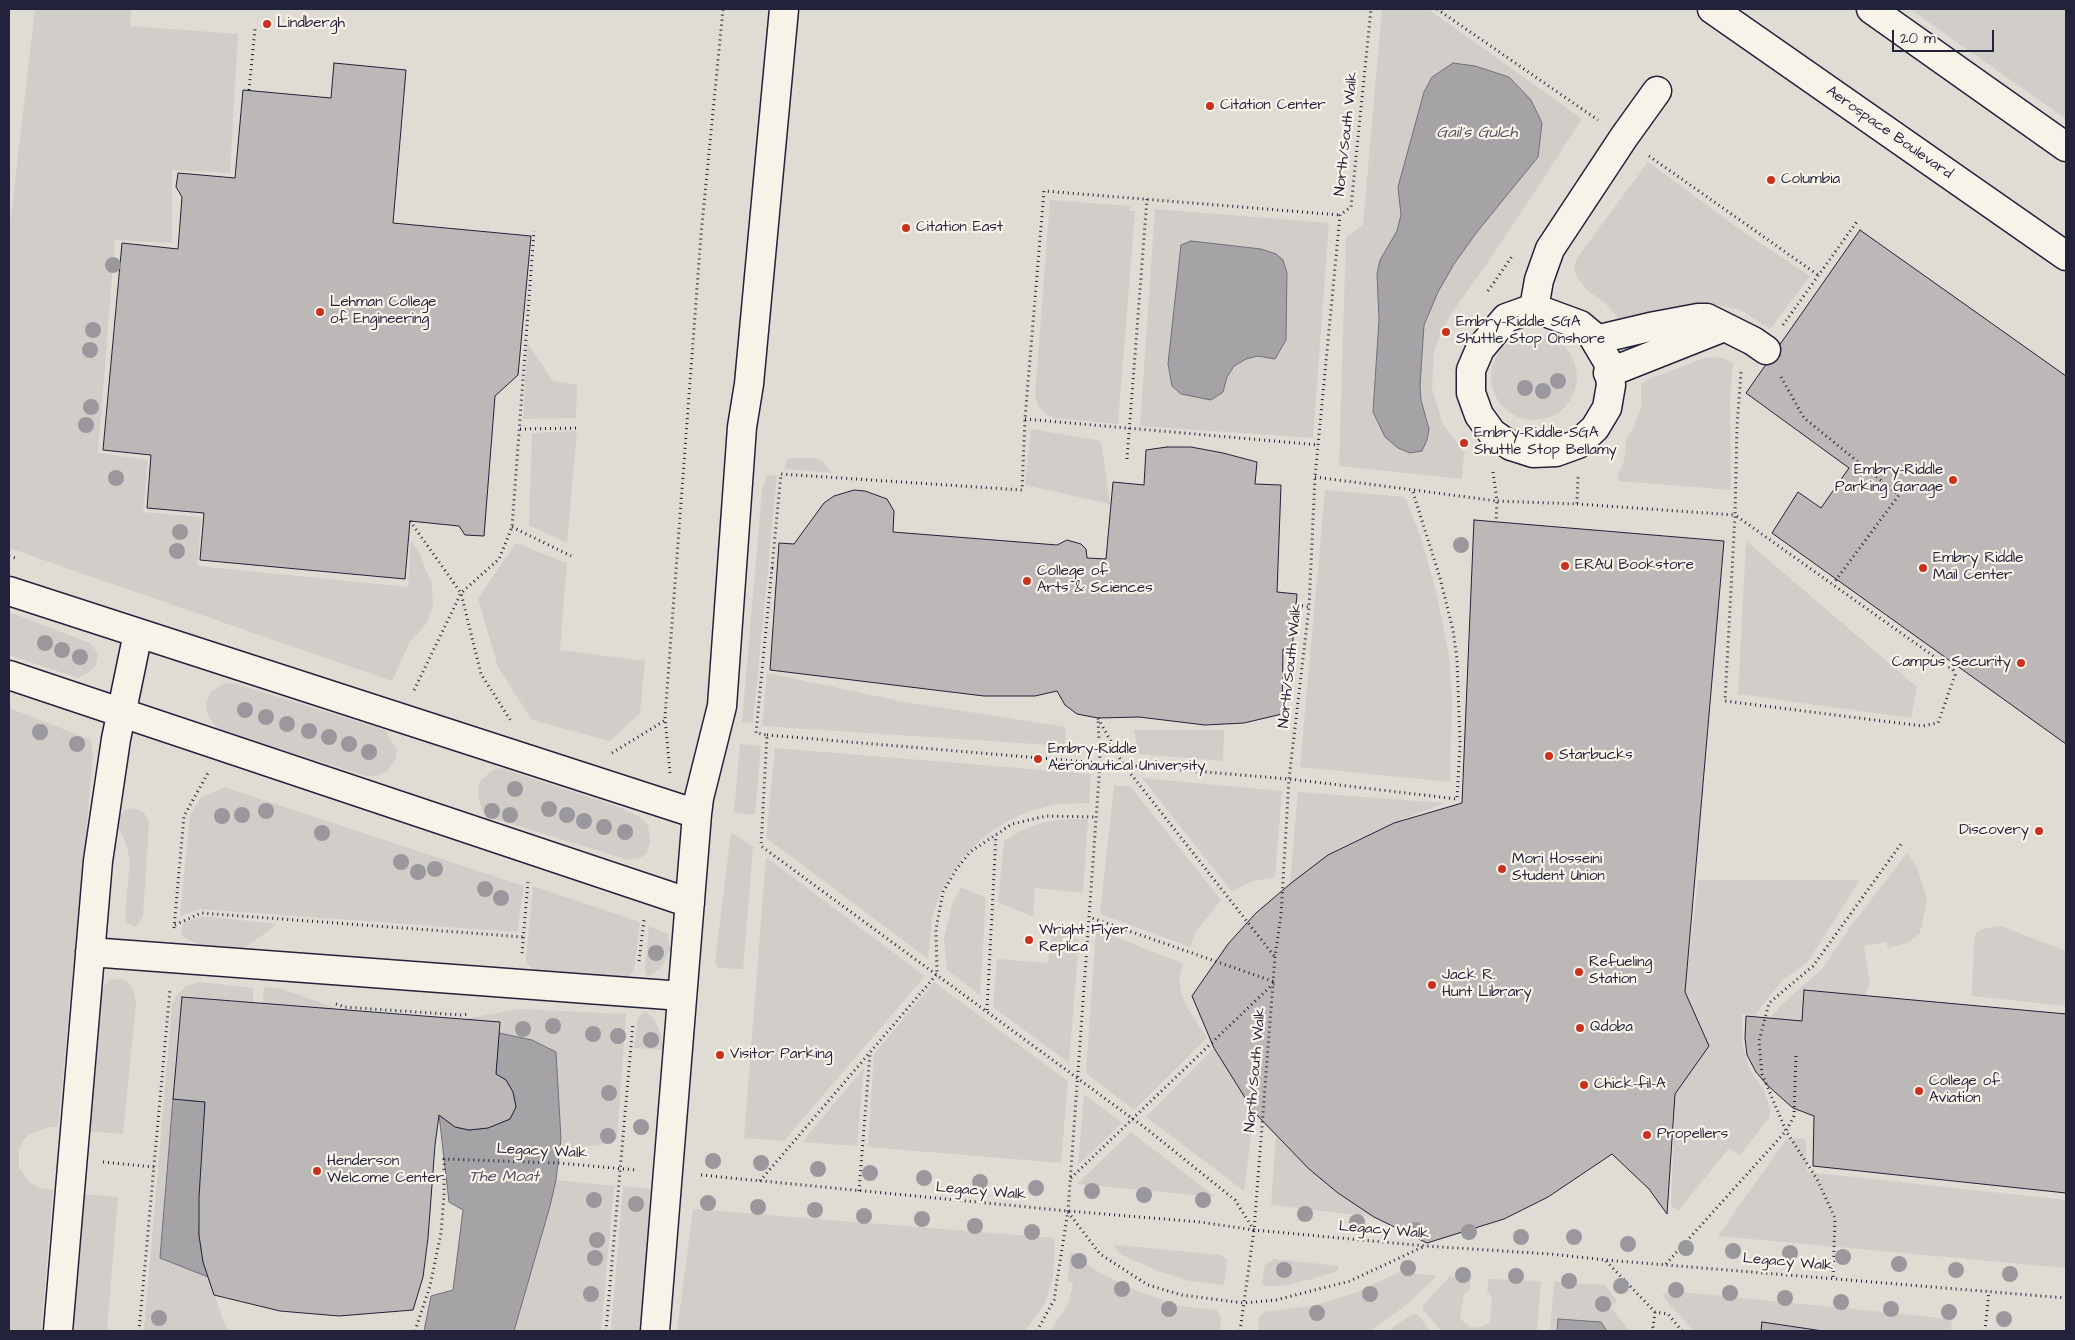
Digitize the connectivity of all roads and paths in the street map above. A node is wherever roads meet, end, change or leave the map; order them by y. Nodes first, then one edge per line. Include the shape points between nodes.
1 (723, 9) edge
2 (784, 9) edge
3 (1371, 9) edge
4 (1712, 9) edge
5 (1871, 9) edge
6 (255, 29) dead end
7 (248, 90) dead end
8 (1657, 90) dead end
9 (2066, 147) edge
10 (1645, 153) dead end
11 (1147, 199) junction
12 (1340, 214) junction
13 (1858, 220) dead end
14 (534, 230) dead end
15 (2066, 256) edge
16 (1818, 276) junction
17 (1534, 308) junction
18 (1724, 327) junction
19 (1595, 340) junction
20 (1766, 350) junction
21 (1741, 365) dead end
22 (1608, 373) junction
23 (1025, 419) junction
24 (580, 428) dead end
25 (520, 429) junction
26 (1130, 430) junction
27 (1318, 445) junction
28 (1127, 459) dead end
29 (1492, 465) dead end
30 (1579, 470) dead end
31 (1316, 477) junction
32 (1412, 489) junction
33 (1497, 501) junction
34 (1577, 504) junction
35 (1735, 515) junction
36 (410, 521) dead end
37 (1496, 522) dead end
38 (512, 527) junction
39 (571, 556) dead end
40 (772, 568) junction
41 (778, 569) dead end
42 (1833, 584) junction
43 (9, 591) edge
44 (461, 593) junction
45 (1296, 605) dead end
46 (1309, 607) junction
47 (138, 633) junction
48 (9, 675) edge
49 (412, 693) dead end
50 (121, 712) junction
51 (664, 721) junction
52 (512, 722) dead end
53 (767, 735) junction
54 (609, 755) dead end
55 (1100, 764) junction
56 (1123, 764) junction
57 (209, 771) dead end
58 (670, 776) dead end
59 (1289, 779) junction
60 (697, 814) junction
61 (1096, 817) junction
62 (996, 835) junction
63 (1901, 844) dead end
64 (528, 882) dead end
65 (690, 903) junction
66 (1089, 917) junction
67 (644, 918) dead end
68 (174, 925) junction
69 (524, 937) junction
70 (90, 952) junction
71 (1275, 957) junction
72 (162, 958) junction
73 (521, 962) dead end
74 (638, 967) dead end
75 (937, 974) junction
76 (1274, 982) junction
77 (682, 996) junction
78 (987, 1010) junction
79 (633, 1021) dead end
80 (870, 1051) junction
81 (1796, 1056) dead end
82 (1078, 1077) junction
83 (1134, 1119) junction
84 (1786, 1130) junction
85 (622, 1168) junction
86 (639, 1170) dead end
87 (701, 1175) dead end
88 (1070, 1178) junction
89 (760, 1182) junction
90 (859, 1192) junction
91 (1068, 1211) junction
92 (1254, 1230) junction
93 (1426, 1246) junction
94 (1606, 1260) junction
95 (1666, 1264) junction
96 (1833, 1278) junction
97 (1989, 1291) junction
98 (2066, 1298) edge
99 (1243, 1302) junction
100 (1655, 1312) junction
101 (58, 1331) edge
102 (139, 1331) edge
103 (415, 1331) edge
104 (606, 1331) edge
105 (655, 1331) edge
106 (1037, 1331) edge
107 (1240, 1331) edge
108 (1656, 1331) edge
109 (1682, 1331) edge
110 (1985, 1331) edge

1 - 51 path via 701,236
2 - 60 street via 749,384 742,428 722,706 698,798
3 - 12 path, North/South Walk via 1351,207
4 - 15 street, Aerospace Boulevard
5 - 9 street
6 - 7 path
8 - 17 street via 1550,250 1539,280
10 - 16 path
11 - 12 path
11 - 23 path via 1044,191
11 - 26 path
12 - 27 path, North/South Walk
13 - 16 path
14 - 25 path
16 - 20 path
17 - 19 street via 1580,325
17 - 22 street via 1506,318 1480,349 1471,370 1471,393 1479,415 1492,433 1511,446 1532,453 1556,452 1578,444 1595,428 1607,408 1611,385
18 - 19 street via 1707,318 1698,318
18 - 20 street
18 - 22 street
19 - 22 street via 1608,362
20 - 42 path via 1804,418 1899,495
21 - 35 path
23 - 26 path
23 - 40 path via 1022,490 781,474
24 - 25 path
25 - 38 path
26 - 27 path
26 - 28 path
27 - 31 path, North/South Walk
29 - 33 path
30 - 34 path
31 - 32 path
31 - 46 path, North/South Walk
32 - 33 path
32 - 59 path via 1440,578 1457,659 1460,744 1457,799
33 - 34 path
33 - 37 path
34 - 35 path
35 - 42 path
35 - 42 path via 1725,701 1922,726 1938,723 1955,675 1953,670
36 - 44 path
38 - 39 path
38 - 44 path via 499,559
40 - 41 path
40 - 53 path via 756,733
43 - 47 street
44 - 49 path
44 - 52 path via 481,674
45 - 46 path
46 - 59 path, North/South Walk
47 - 50 street
47 - 60 street
48 - 50 street
50 - 65 street
50 - 70 street via 98,861
51 - 54 path
51 - 58 path
53 - 55 path
53 - 75 path via 761,846
55 - 56 path
55 - 56 path via 1098,718
55 - 61 path
56 - 59 path
56 - 71 path
57 - 68 path via 184,816
59 - 71 path, North/South Walk via 1281,915
60 - 65 street
61 - 62 path via 1046,816 1012,824
61 - 66 path
62 - 75 path via 970,852 943,892 936,929
62 - 78 path
63 - 84 path via 1813,966 1769,1003 1760,1041 1762,1074
64 - 69 path
65 - 77 street
66 - 76 path
66 - 82 path
67 - 74 path
68 - 69 path via 201,913
68 - 72 path
69 - 73 path
70 - 72 street
70 - 101 street
71 - 76 path, North/South Walk
72 - 77 street
72 - 102 path
75 - 78 path
75 - 80 path
76 - 83 path
76 - 92 path, North/South Walk
77 - 105 street
78 - 82 path
79 - 85 path
80 - 89 path
80 - 90 path
81 - 84 path via 1794,1116
82 - 83 path
82 - 88 path
83 - 88 path
83 - 92 path via 1235,1200
84 - 95 path
84 - 96 path via 1817,1179 1835,1218
85 - 86 path, Legacy Walk
85 - 103 path, Legacy Walk via 444,1159 441,1233 430,1286
85 - 104 path
87 - 89 path, Legacy Walk
88 - 91 path
89 - 90 path, Legacy Walk
90 - 91 path, Legacy Walk
91 - 92 path, Legacy Walk
91 - 99 path via 1100,1254 1148,1285 1182,1295
91 - 106 path via 1054,1300
92 - 93 path, Legacy Walk
92 - 99 path, North/South Walk
93 - 94 path, Legacy Walk
93 - 99 path via 1350,1281 1276,1300
94 - 95 path, Legacy Walk
94 - 100 path
95 - 96 path, Legacy Walk
96 - 97 path, Legacy Walk
97 - 98 path, Legacy Walk
97 - 110 path
99 - 107 path, North/South Walk
100 - 108 path via 1653,1327
100 - 109 path via 1668,1314

